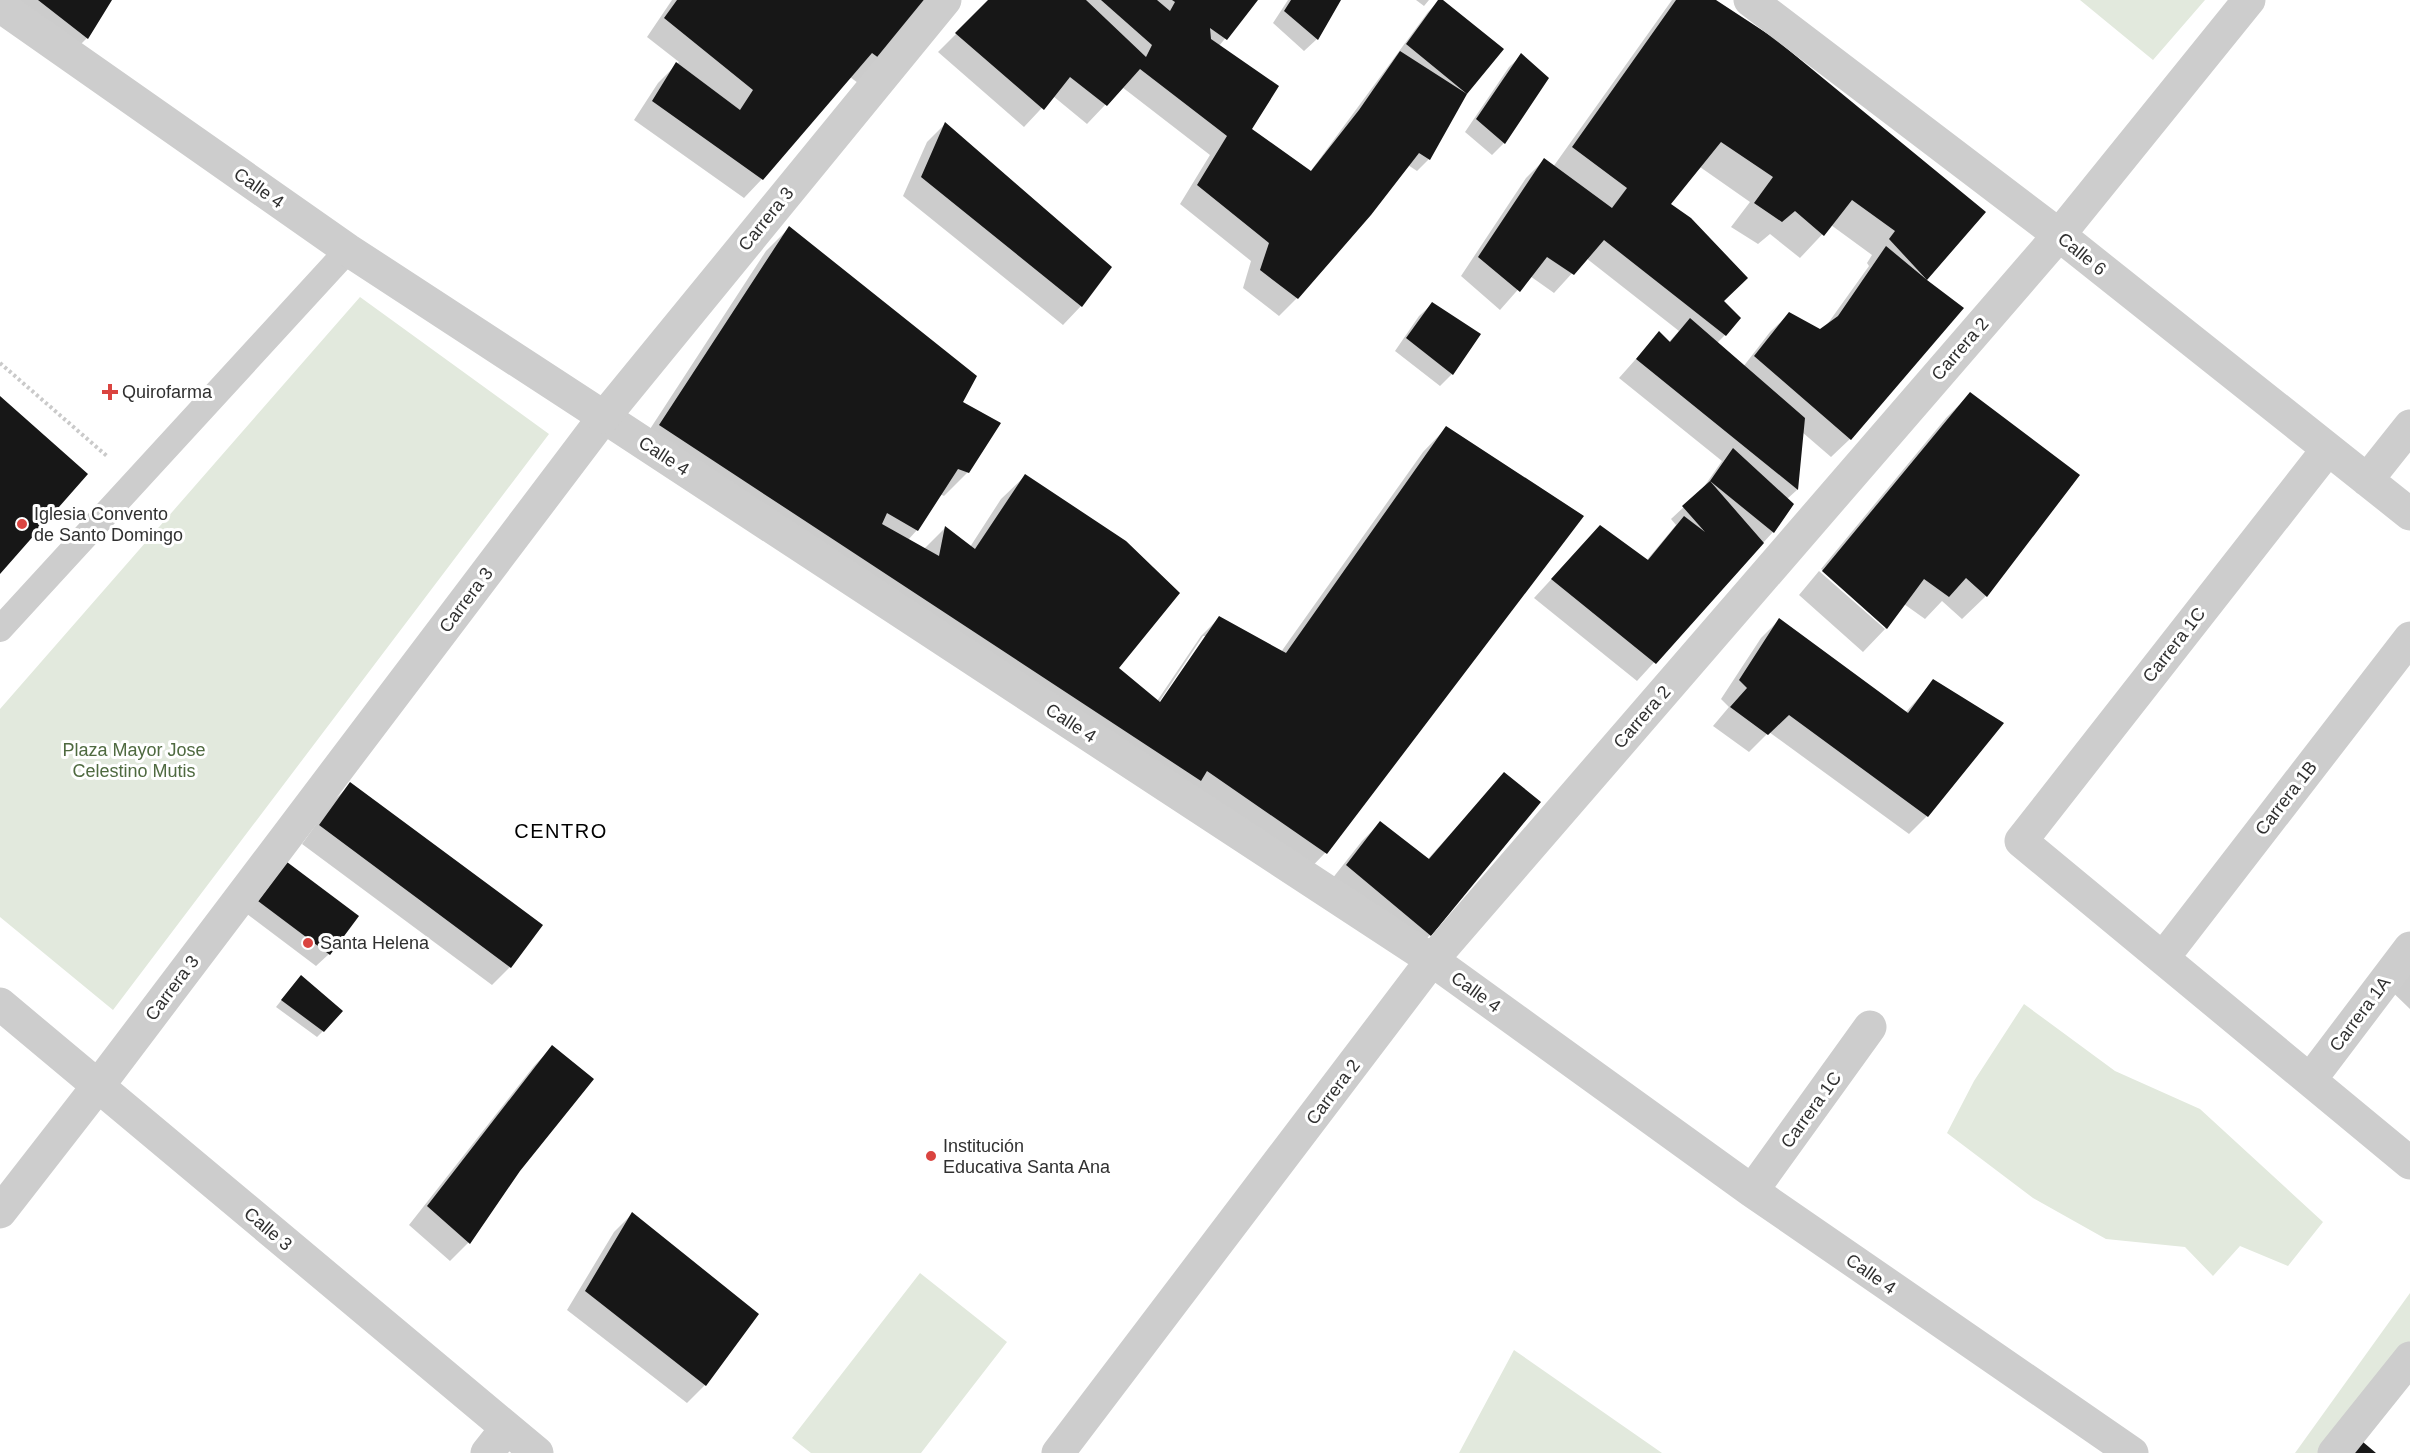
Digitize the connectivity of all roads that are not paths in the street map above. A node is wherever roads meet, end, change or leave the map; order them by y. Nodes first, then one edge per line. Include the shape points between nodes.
1 (945, 0) edge
2 (1750, 0) edge
3 (2249, 0) edge
4 (0, 6) edge
5 (2059, 234) junction
6 (348, 250) junction
7 (604, 417) junction
8 (2410, 426) edge
9 (2328, 450) junction
10 (2367, 480) junction
11 (2410, 514) edge
12 (0, 629) edge
13 (2410, 638) edge
14 (2410, 948) edge
15 (2163, 958) junction
16 (1432, 960) junction
17 (0, 1004) edge
18 (1870, 1027) dead end
19 (2310, 1080) junction
20 (98, 1086) junction
21 (2410, 1163) edge
22 (1752, 1191) junction
23 (0, 1212) edge
24 (2410, 1358) edge
25 (497, 1441) edge
26 (537, 1453) edge
27 (1058, 1453) edge
28 (2133, 1453) edge
29 (2334, 1453) edge

1 - 7 street, Carrera 3
2 - 5 street, Calle 6
3 - 5 street, Carrera 2
4 - 6 street, Calle 4
5 - 9 street, Calle 6
5 - 16 street, Carrera 2
6 - 7 street, Calle 4
6 - 12 street
7 - 16 street, Calle 4
7 - 20 street, Carrera 3
8 - 10 street
9 - 10 street, Calle 6
9 - 15 street, Carrera 1C via 2021,841
10 - 11 street, Calle 6
13 - 15 street, Carrera 1B
14 - 19 street, Carrera 1A
15 - 19 street
16 - 22 street, Calle 4
16 - 27 street, Carrera 2
17 - 20 street, Calle 3
18 - 22 street, Carrera 1C
19 - 21 street
20 - 23 street, Carrera 3
20 - 25 street, Calle 3
22 - 28 street, Calle 4
24 - 29 street
25 - 26 street, Calle 3

